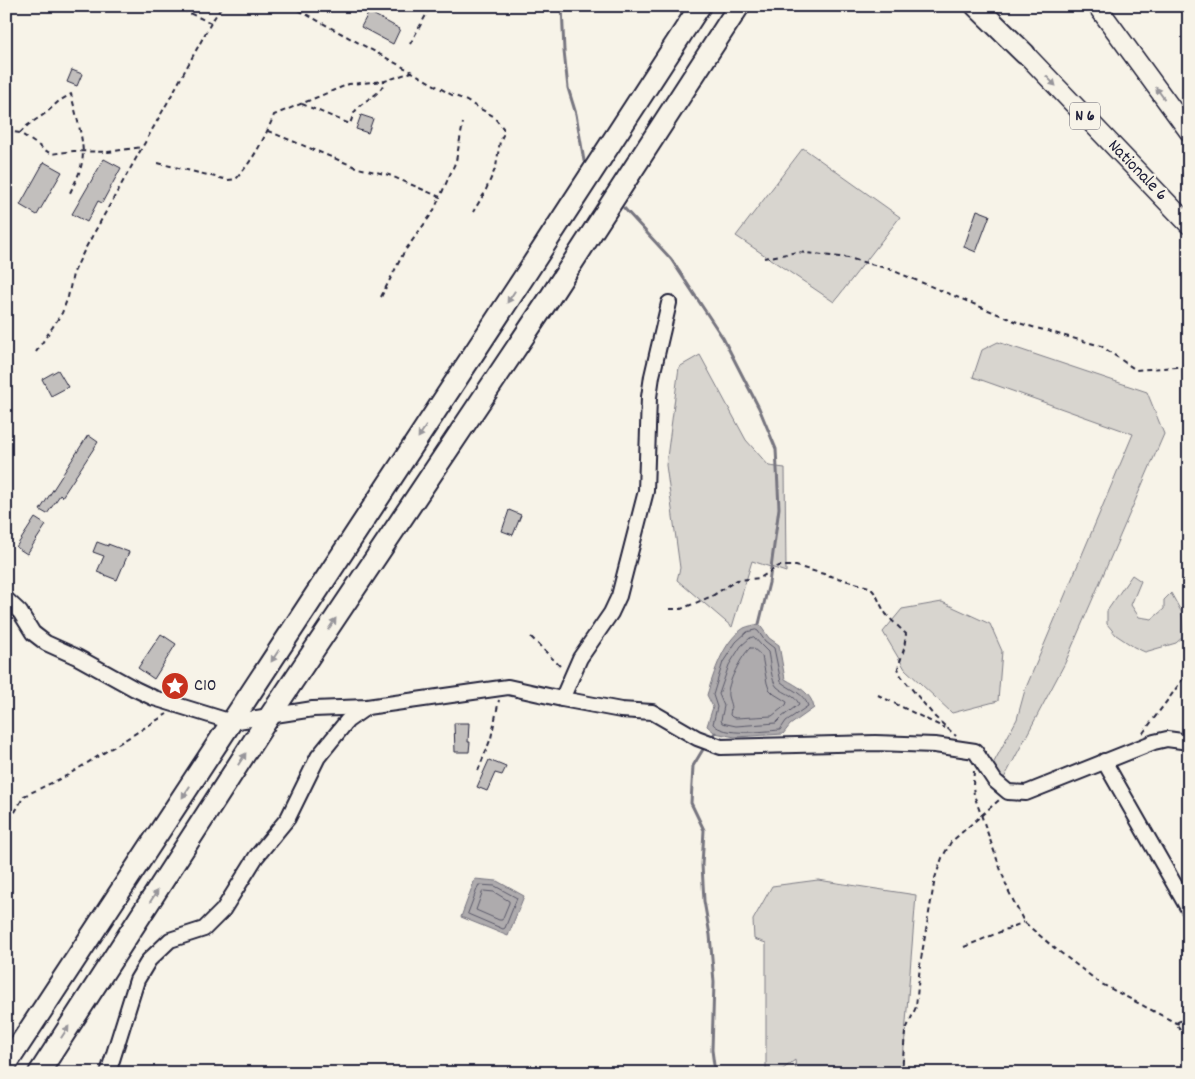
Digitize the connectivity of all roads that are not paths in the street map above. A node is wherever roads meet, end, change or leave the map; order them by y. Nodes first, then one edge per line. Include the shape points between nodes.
1 (686, 6) edge
2 (700, 6) edge
3 (738, 6) edge
4 (754, 6) edge
5 (976, 6) edge
6 (983, 6) edge
7 (1098, 6) edge
8 (1025, 54) junction
9 (1189, 132) edge
10 (1189, 225) edge
11 (524, 277) junction
12 (550, 299) junction
13 (669, 303) dead end
14 (6, 599) edge
15 (562, 699) junction
16 (367, 707) junction
17 (270, 717) junction
18 (232, 722) junction
19 (1189, 742) edge
20 (1104, 762) junction
21 (1189, 910) edge
22 (6, 1066) edge
23 (39, 1073) edge
24 (108, 1073) edge

1 - 11 highway
2 - 11 highway
3 - 12 highway
4 - 12 highway
5 - 8 highway
6 - 8 main road, Nationale 6 / N 6
9 -> 7 main road
8 -> 10 main road, Nationale 6 / N 6
11 -> 18 highway
17 -> 12 highway
13 - 15 street via 649,397 646,491 619,596 580,658
14 - 18 street via 20,612 33,633 46,643 154,698
15 - 16 street via 508,687
15 - 20 street via 652,712 697,738 721,747 875,743 936,745 976,751 995,781 1008,792 1026,793
16 - 17 street via 313,709
16 - 24 street via 347,721 318,757 288,818 256,857 223,910 204,928 170,940 149,960 137,980
17 - 18 street
23 -> 17 highway
18 -> 22 highway
19 - 20 street via 1161,740
20 - 21 street

